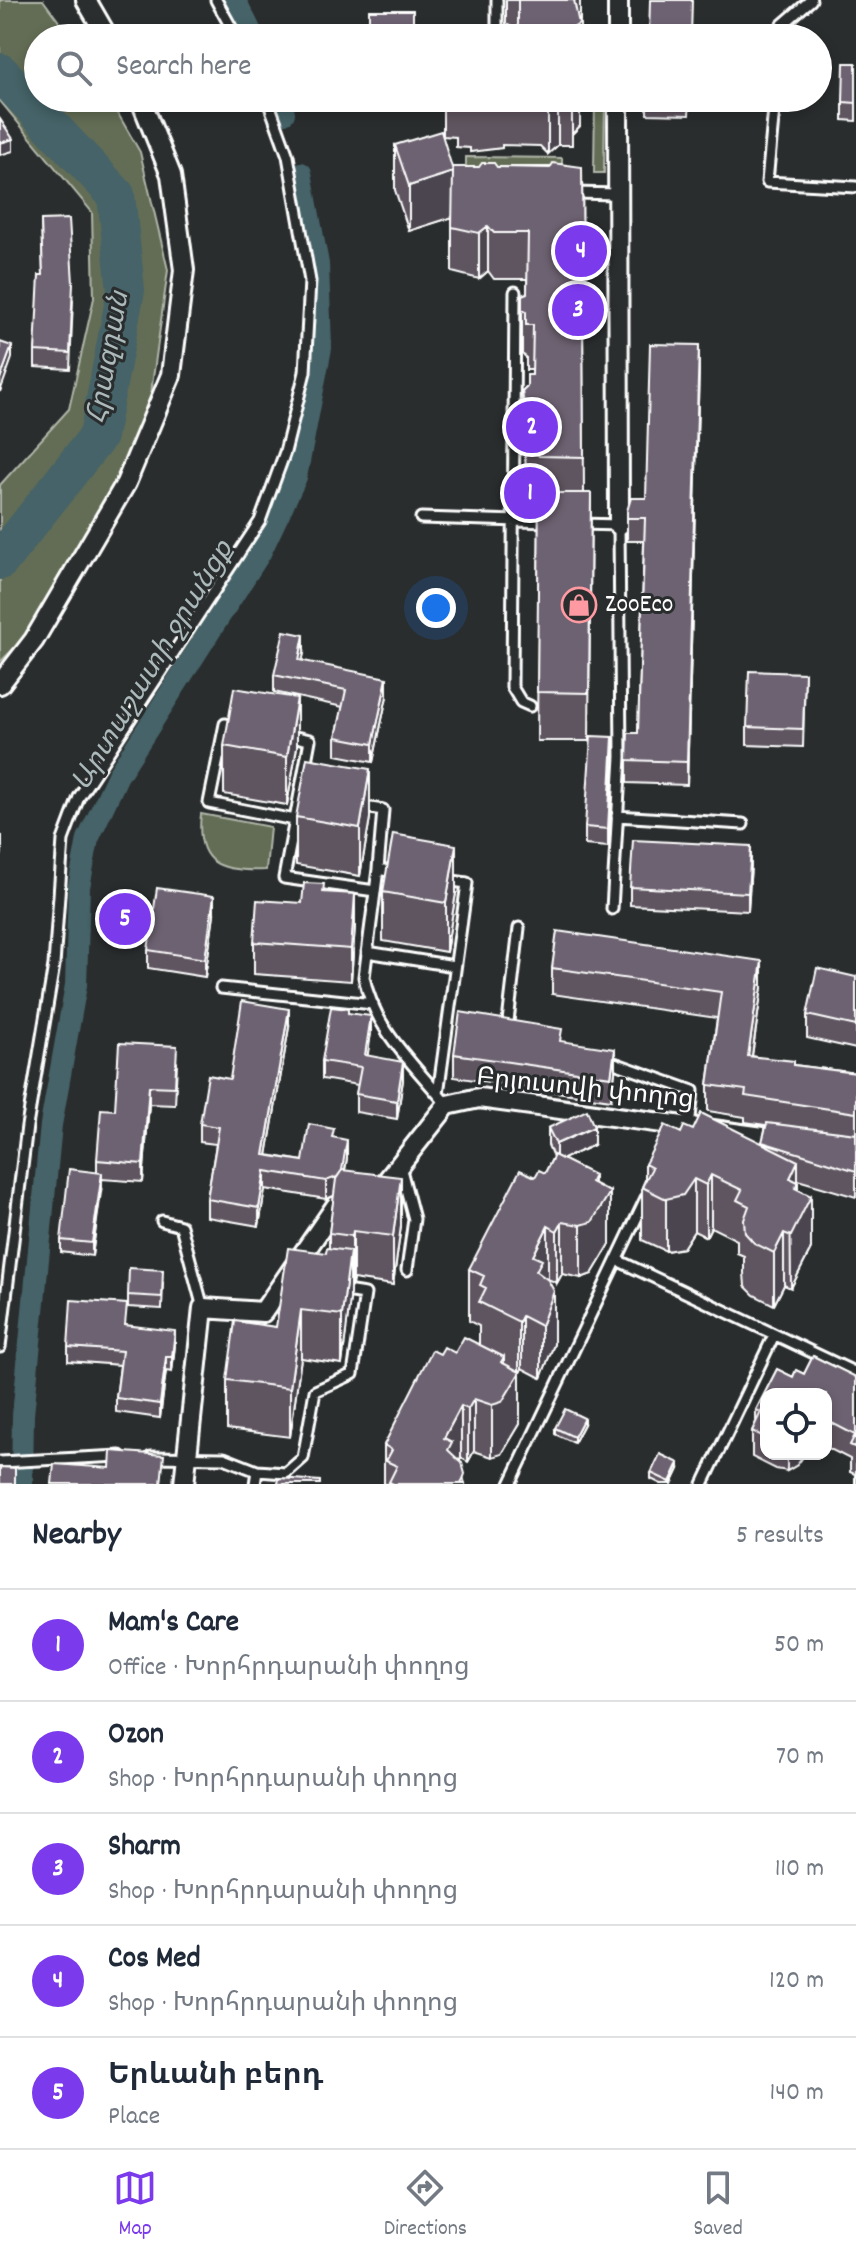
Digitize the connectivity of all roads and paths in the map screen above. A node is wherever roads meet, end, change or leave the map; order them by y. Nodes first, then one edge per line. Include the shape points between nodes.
1 (86, 0) edge
2 (216, 0) edge
3 (497, 0) edge
4 (618, 0) edge
5 (811, 0) edge
6 (100, 24) edge
7 (229, 24) edge
8 (497, 24) edge
9 (618, 24) edge
10 (783, 24) edge
11 (146, 112) edge
12 (272, 112) edge
13 (618, 112) edge
14 (774, 112) edge
15 (856, 187) edge
16 (558, 193) edge
17 (618, 194) junction
18 (515, 292) dead end
19 (421, 518) dead end
20 (513, 521) junction
21 (619, 525) junction
22 (0, 684) edge
23 (530, 706) dead end
24 (253, 729) edge
25 (267, 732) edge
26 (299, 795) junction
27 (313, 798) edge
28 (341, 803) edge
29 (617, 816) junction
30 (294, 820) junction
31 (743, 824) dead end
32 (378, 869) junction
33 (407, 874) edge
34 (437, 878) edge
35 (375, 891) junction
36 (612, 909) dead end
37 (519, 928) dead end
38 (367, 952) junction
39 (454, 966) junction
40 (221, 988) dead end
41 (373, 1004) junction
42 (522, 1037) edge
43 (594, 1055) edge
44 (442, 1100) junction
45 (689, 1127) junction
46 (810, 1144) edge
47 (399, 1163) junction
48 (651, 1188) edge
49 (162, 1221) dead end
50 (617, 1260) junction
51 (407, 1270) dead end
52 (324, 1288) edge
53 (203, 1308) junction
54 (774, 1335) junction
55 (0, 1347) edge
56 (856, 1373) edge
57 (187, 1458) junction
58 (0, 1462) edge
59 (257, 1471) junction
60 (184, 1484) edge
61 (255, 1484) edge
62 (510, 1484) edge
63 (703, 1484) edge

1 - 6 street
2 - 7 lane
3 - 8 lane
4 - 9 street
5 - 10 lane
11 - 22 street via 171,175 184,270 171,375 126,483 34,640
12 - 55 lane via 288,156 310,281 305,372 260,521 79,797 63,840 54,965 27,1126
13 - 17 street
14 - 15 lane via 767,182
16 - 17 lane
17 - 21 street
18 - 20 lane
19 - 20 lane
20 - 21 lane
20 - 23 lane via 512,687
21 - 29 lane
24 - 30 lane via 225,724 209,803
25 - 26 lane via 310,740
26 - 27 lane
26 - 30 lane
28 - 32 lane via 383,810
29 - 31 lane
29 - 36 lane
30 - 35 lane via 284,878
32 - 33 lane
32 - 35 lane
34 - 39 lane via 467,883
35 - 38 lane
37 - 42 lane via 507,1034
38 - 39 lane
38 - 41 lane via 364,977
39 - 44 lane
40 - 41 lane
41 - 44 lane via 396,1048
43 - 45 lane via 693,1091
44 - 45 street, Բրյուսովի փողոց via 479,1098
44 - 47 street, Բրյուսովի փողոց
45 - 46 street, Բրյուսովի փողոց
47 - 51 lane via 414,1219
47 - 53 street, Բրյուսովի փողոց via 370,1201 336,1206 291,1283 263,1312
48 - 50 lane
49 - 53 lane via 181,1226
50 - 54 lane
50 - 62 lane
52 - 59 lane via 365,1294 353,1374 315,1391 303,1458 286,1473
53 - 57 street
54 - 56 lane
54 - 63 lane
57 - 58 lane via 107,1455
57 - 59 lane via 224,1458
57 - 60 street
59 - 61 lane

